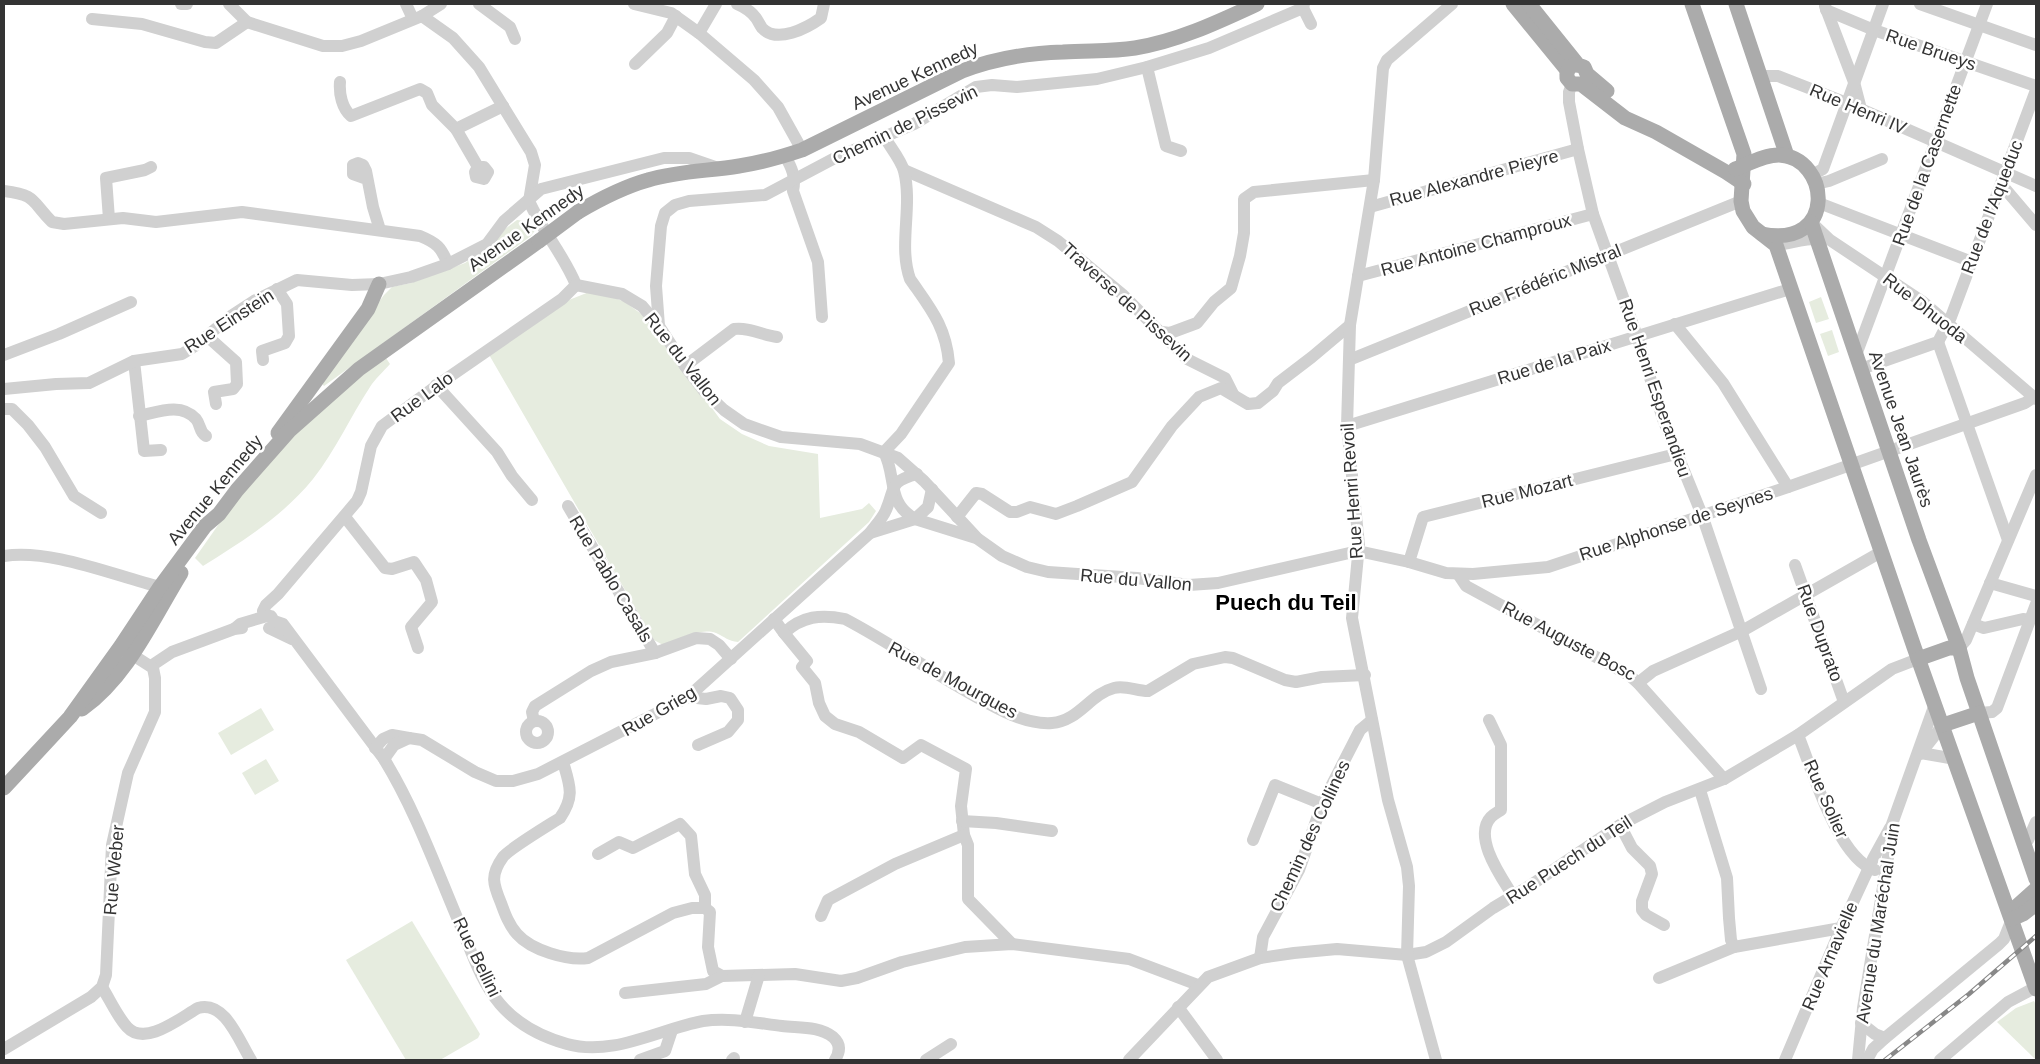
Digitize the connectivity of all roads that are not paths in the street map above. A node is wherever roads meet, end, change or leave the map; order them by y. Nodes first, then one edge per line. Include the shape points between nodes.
1 (181, 4) edge
2 (187, 4) edge
3 (229, 4) edge
4 (406, 4) edge
5 (441, 4) edge
6 (479, 4) edge
7 (634, 4) edge
8 (716, 4) edge
9 (737, 4) edge
10 (824, 4) edge
11 (1257, 4) edge
12 (1452, 4) edge
13 (1513, 4) edge
14 (1528, 4) edge
15 (1692, 4) edge
16 (1736, 4) edge
17 (1883, 4) edge
18 (1920, 4) edge
19 (1987, 4) edge
20 (1304, 6) edge
21 (1825, 7) edge
22 (676, 16) junction
23 (417, 18) junction
24 (92, 19) dead end
25 (247, 22) junction
26 (1311, 24) dead end
27 (1979, 24) junction
28 (1874, 30) junction
29 (699, 33) junction
30 (515, 39) dead end
31 (2036, 45) edge
32 (1965, 62) junction
33 (635, 64) dead end
34 (1146, 67) junction
35 (1577, 75) junction
36 (1760, 76) junction
37 (340, 82) dead end
38 (1854, 82) junction
39 (2036, 86) edge
40 (2036, 90) edge
41 (1847, 103) junction
42 (503, 106) junction
43 (1861, 110) junction
44 (2032, 114) edge
45 (456, 128) junction
46 (885, 138) junction
47 (1936, 142) junction
48 (1578, 149) junction
49 (802, 150) junction
50 (1181, 151) dead end
51 (785, 156) junction
52 (1787, 156) junction
53 (1882, 159) dead end
54 (1744, 166) junction
55 (151, 167) dead end
56 (478, 167) dead end
57 (721, 169) junction
58 (904, 170) junction
59 (1726, 172) junction
60 (1810, 175) junction
61 (2003, 178) junction
62 (367, 179) dead end
63 (795, 180) junction
64 (1374, 180) junction
65 (1744, 184) junction
66 (2036, 186) edge
67 (4, 191) edge
68 (529, 201) junction
69 (1741, 201) junction
70 (1819, 203) junction
71 (1370, 207) junction
72 (1593, 214) junction
73 (109, 219) junction
74 (1811, 222) junction
75 (2036, 225) edge
76 (380, 230) junction
77 (1762, 234) junction
78 (1902, 235) junction
79 (1824, 239) junction
80 (1776, 245) junction
81 (1608, 254) junction
82 (1972, 262) junction
83 (448, 264) junction
84 (1358, 276) junction
85 (1886, 276) junction
86 (379, 284) junction
87 (576, 285) junction
88 (656, 286) junction
89 (277, 289) junction
90 (1790, 289) junction
91 (630, 297) junction
92 (131, 302) dead end
93 (822, 317) dead end
94 (1350, 324) junction
95 (1675, 324) junction
96 (1947, 324) junction
97 (659, 326) junction
98 (1162, 332) junction
99 (207, 336) junction
100 (1637, 336) junction
101 (777, 337) dead end
102 (1938, 342) junction
103 (4, 355) edge
104 (263, 360) dead end
105 (1349, 360) junction
106 (134, 361) junction
107 (1859, 362) junction
108 (685, 366) junction
109 (436, 385) junction
110 (4, 388) edge
111 (1233, 394) junction
112 (2035, 398) edge
113 (216, 404) dead end
114 (4, 409) edge
115 (139, 416) junction
116 (1967, 424) junction
117 (1346, 426) junction
118 (901, 434) junction
119 (206, 436) dead end
120 (162, 450) dead end
121 (1888, 451) junction
122 (884, 452) junction
123 (1676, 454) junction
124 (898, 458) junction
125 (1851, 464) junction
126 (917, 474) junction
127 (2036, 475) edge
128 (893, 486) junction
129 (1788, 487) junction
130 (932, 489) junction
131 (237, 490) junction
132 (532, 500) dead end
133 (568, 506) dead end
134 (100, 514) dead end
135 (219, 514) junction
136 (1702, 515) junction
137 (345, 517) junction
138 (957, 517) junction
139 (915, 519) junction
140 (870, 533) junction
141 (978, 539) junction
142 (2008, 540) junction
143 (1358, 551) junction
144 (1881, 552) junction
145 (4, 556) edge
146 (1409, 562) junction
147 (1794, 565) dead end
148 (1458, 574) junction
149 (136, 581) junction
150 (1990, 583) junction
151 (160, 587) junction
152 (1806, 595) junction
153 (2036, 596) edge
154 (2036, 604) edge
155 (143, 612) junction
156 (774, 619) junction
157 (2030, 620) junction
158 (268, 621) junction
159 (1973, 624) junction
160 (1742, 631) junction
161 (784, 632) junction
162 (1963, 644) junction
163 (418, 648) dead end
164 (655, 653) junction
165 (131, 655) junction
166 (731, 659) junction
167 (1918, 659) junction
168 (151, 666) junction
169 (1364, 674) junction
170 (1638, 683) junction
171 (1761, 688) dead end
172 (688, 697) junction
173 (1844, 702) junction
174 (1935, 704) junction
175 (1979, 713) junction
176 (70, 717) junction
177 (1372, 720) junction
178 (1489, 720) dead end
179 (534, 721) dead end
180 (1943, 725) junction
181 (364, 733) junction
182 (392, 735) junction
183 (1798, 735) junction
184 (409, 738) junction
185 (698, 746) dead end
186 (375, 748) junction
187 (1918, 756) junction
188 (384, 759) junction
189 (1955, 759) junction
190 (563, 762) junction
191 (1724, 779) junction
192 (4, 788) edge
193 (1700, 790) junction
194 (1322, 804) junction
195 (962, 821) junction
196 (2036, 822) edge
197 (1620, 825) junction
198 (1891, 827) junction
199 (1052, 831) dead end
200 (964, 835) junction
201 (1253, 840) dead end
202 (2023, 842) junction
203 (598, 854) dead end
204 (2033, 859) edge
205 (1868, 868) junction
206 (1885, 873) junction
207 (2036, 879) edge
208 (2036, 889) edge
209 (1513, 896) junction
210 (2036, 904) edge
211 (705, 908) junction
212 (821, 916) dead end
213 (2012, 919) junction
214 (1664, 924) dead end
215 (1841, 928) junction
216 (1012, 944) junction
217 (1734, 947) junction
218 (1407, 955) junction
219 (1260, 958) junction
220 (759, 975) junction
221 (722, 976) junction
222 (1659, 978) dead end
223 (1198, 985) junction
224 (102, 987) junction
225 (2036, 988) edge
226 (626, 993) dead end
227 (1178, 1007) junction
228 (745, 1022) junction
229 (1861, 1023) junction
230 (672, 1030) junction
231 (1885, 1038) junction
232 (952, 1044) dead end
233 (4, 1049) edge
234 (665, 1055) edge
235 (251, 1060) edge
236 (640, 1060) edge
237 (835, 1060) edge
238 (926, 1060) edge
239 (1129, 1060) edge
240 (1217, 1060) edge
241 (1436, 1060) edge
242 (1785, 1060) edge
243 (1858, 1060) edge
244 (1867, 1060) edge
245 (1940, 1060) edge

1 - 2 street
3 - 25 street
4 - 23 street
5 - 23 street
6 - 30 street via 510,27
7 - 22 street
8 - 29 street
9 - 10 street via 752,13 767,32 776,34 809,26 821,18
11 - 49 main road, Avenue Kennedy via 1211,26 1154,44 1111,51 1022,54 983,63 962,70
12 - 64 street, Rue Henri Revoil via 1387,60 1383,68
13 - 35 main road
14 - 35 main road
15 - 54 main road via 1742,146
16 - 36 main road
17 - 28 street
18 - 27 street
19 - 27 street, Rue de la Casernette
20 - 26 street
20 - 34 street, Chemin de Pissevin via 1209,48
21 - 28 street, Rue Brueys
21 - 38 street
22 - 29 street
22 - 33 street via 667,33
23 - 25 street via 342,46 323,46
23 - 42 street via 453,38 480,67
24 - 25 street via 142,24 216,43
27 - 31 street
27 - 32 street, Rue de la Casernette
28 - 32 street, Rue Brueys
28 - 38 street
29 - 49 street via 754,80 778,107
32 - 39 street, Rue Brueys
32 - 47 street, Rue de la Casernette
34 - 46 street, Chemin de Pissevin via 1097,79 1018,87 976,87
34 - 50 street via 1166,146
35 - 48 street, Rue Henri Esperandieu via 1569,92 1569,102
35 - 59 main road via 1656,132
36 - 41 street, Rue Henri IV via 1778,76
36 - 52 main road
37 - 45 street via 340,94 351,116 422,90 432,105
38 - 41 street
38 - 43 street
40 - 44 street, Rue de l'Aqueduc
41 - 43 street, Rue Henri IV
41 - 60 street via 1823,168
42 - 45 street
42 - 68 street via 531,152 535,166
43 - 47 street, Rue Henri IV
44 - 61 street, Rue de l'Aqueduc
45 - 56 street
46 - 58 street
46 - 63 street, Chemin de Pissevin via 833,159
47 - 61 street, Rue Henri IV
47 - 78 street, Rue de la Casernette
48 - 71 street, Rue Alexandre Pieyre
48 - 72 street, Rue Henri Esperandieu
49 - 51 main road, Avenue Kennedy
51 - 57 main road, Avenue Kennedy
51 - 63 street
52 - 54 main road via 1766,156
52 - 60 main road via 1798,161
53 - 60 street via 1829,181
54 - 59 main road
54 - 65 main road
55 - 73 street via 106,178
57 - 68 street, Rue Einstein via 689,158 664,158 541,189
57 - 131 main road, Avenue Kennedy, bridge via 648,180 608,195 578,212 359,369 289,431
58 - 98 street, Traverse de Pissevin via 1047,233 1099,274
58 - 118 street via 908,217 904,257 907,271 940,322 949,363
59 - 65 main road
60 - 65 main road via 1777,162 1765,164 1754,171
60 - 70 main road
61 - 66 street, Rue Henri IV
61 - 75 street
61 - 82 street, Rue de l'Aqueduc
62 - 76 street
63 - 88 street, Chemin de Pissevin via 765,195 675,205 665,213 661,226
63 - 93 street via 793,191 818,262
64 - 71 street, Rue Henri Revoil
64 - 98 street via 1254,192 1244,199 1244,233 1231,288 1197,323 1170,333
65 - 69 main road
67 - 73 street via 31,198 52,222 64,224
68 - 83 street, Rue Einstein via 504,221 486,244
68 - 87 street via 569,266
69 - 77 main road via 1748,219
69 - 81 street, Rue Frédéric Mistral
70 - 74 main road
70 - 78 street
71 - 84 street, Rue Henri Revoil
72 - 81 street, Rue Henri Esperandieu
72 - 84 street, Rue Antoine Champroux
73 - 76 street via 156,222 242,212
74 - 77 main road via 1791,235
74 - 79 main road, Avenue Jean Jaurès
76 - 83 street via 420,236 435,242
77 - 80 main road
78 - 82 street
78 - 85 street, Rue de la Casernette
79 - 80 street via 1809,238
79 - 85 street, Rue Dhuoda
79 - 107 main road, Avenue Jean Jaurès
80 - 90 main road
81 - 100 street, Rue Henri Esperandieu
81 - 105 street, Rue Frédéric Mistral
82 - 96 street, Rue de l'Aqueduc
83 - 86 street, Rue Einstein
84 - 94 street, Rue Henri Revoil
85 - 96 street, Rue Dhuoda
85 - 107 street, Rue de la Casernette
86 - 89 street, Rue Einstein via 297,280
86 - 131 main road via 368,309 251,465
87 - 91 street, Rue du Vallon
87 - 109 street, Rue Lalo via 562,299
88 - 91 street via 642,295
88 - 97 street, Chemin de Pissevin
89 - 99 street, Rue Einstein via 231,316
89 - 104 street via 287,304 289,336 286,343 262,351
90 - 95 street, Rue de la Paix
90 - 125 main road
91 - 97 street, Rue du Vallon
92 - 103 street
94 - 105 street, Rue Henri Revoil
94 - 111 street via 1258,403 1248,404
95 - 100 street, Rue de la Paix
95 - 129 street via 1723,383
96 - 102 street, Rue de l'Aqueduc
96 - 112 street, Rue Dhuoda
97 - 108 street, Rue du Vallon
98 - 111 street, Traverse de Pissevin via 1187,359 1226,378
99 - 106 street, Rue Einstein via 182,354
99 - 113 street via 236,362 237,384 233,389 214,392
100 - 117 street, Rue de la Paix
100 - 123 street, Rue Henri Esperandieu
101 - 108 street via 744,328 734,329
102 - 107 street
102 - 116 street
105 - 117 street, Rue Henri Revoil
106 - 110 street, Rue Einstein via 89,383
106 - 115 street
107 - 121 main road, Avenue Jean Jaurès
108 - 122 street, Rue du Vallon via 724,410 760,431 782,437 846,442
109 - 132 street via 497,452
109 - 137 street, Rue Lalo via 382,426 371,446 361,492
111 - 138 street via 1221,388 1199,397 1172,426 1132,482 1056,514 1030,507 1010,512 976,493
112 - 116 street, Rue Alphonse de Seynes
114 - 134 street via 12,409 28,425 74,496
115 - 119 street via 177,409 197,420
115 - 120 street via 144,451
116 - 121 street, Rue Alphonse de Seynes
116 - 142 street
117 - 143 street, Rue Henri Revoil
118 - 122 street
118 - 124 street
121 - 125 street, Rue Alphonse de Seynes
121 - 162 main road, Avenue Jean Jaurès
122 - 124 street, Rue du Vallon
122 - 128 street, Rue du Vallon
123 - 136 street, Rue Henri Esperandieu
123 - 146 street, Rue Mozart via 1423,517
124 - 126 street, Rue du Vallon
125 - 129 street, Rue Alphonse de Seynes
125 - 144 main road
126 - 128 street via 903,477
126 - 130 street, Rue du Vallon
127 - 142 street
128 - 139 street, Rue du Vallon via 900,508
128 - 140 street, Rue Grieg via 886,511
129 - 136 street, Rue Alphonse de Seynes
130 - 138 street, Rue du Vallon
130 - 139 street via 928,507
131 - 135 main road, Avenue Kennedy
133 - 164 street, Rue Pablo Casals
135 - 151 main road, Avenue Kennedy via 204,526
135 - 165 main road via 217,522 182,570
136 - 148 street, Rue Alphonse de Seynes via 1548,567
136 - 160 street, Rue Henri Esperandieu
137 - 158 street, Rue Lalo via 266,605 263,610
137 - 163 street via 385,568 414,562 426,580 432,602 411,627
138 - 141 street, Rue du Vallon
139 - 140 street, Rue Grieg
139 - 141 street, Rue du Vallon
140 - 156 street, Rue Grieg
141 - 143 street, Rue du Vallon via 1002,556 1048,572 1202,586
142 - 150 street
143 - 146 street
143 - 169 street, Rue Henri Revoil via 1352,618
144 - 152 street, Rue Auguste Bosc
144 - 167 main road
145 - 149 street via 48,557
146 - 148 street
147 - 152 street, Rue Duprato
148 - 170 street, Rue Auguste Bosc via 1466,586
149 - 151 street
149 - 155 street via 145,592
150 - 153 street
150 - 159 street
151 - 155 main road, Avenue Kennedy
152 - 160 street, Rue Auguste Bosc
152 - 173 street, Rue Duprato
154 - 157 street
155 - 165 street via 125,650
155 - 176 main road, Avenue Kennedy
156 - 161 street
156 - 166 street, Rue Grieg
157 - 159 street via 1984,628
157 - 175 street via 1998,708
158 - 168 street via 240,624 172,652
158 - 181 street, Rue Bellini via 292,639
159 - 162 street
160 - 170 street, Rue Auguste Bosc via 1653,671
160 - 171 street, Rue Henri Esperandieu
161 - 169 street, Rue de Mourgues via 793,624 814,616 845,619 997,708 1051,723 1066,720 1113,688 1148,691 1193,664 1218,658 1233,658 1296,682
161 - 195 street via 807,661 802,667 815,684 824,716 903,758 920,745 966,769
162 - 167 main road
162 - 175 main road, Avenue Jean Jaurès
164 - 166 street via 696,638 710,639 719,644
164 - 179 street via 611,662 591,671 535,706 532,712
165 - 168 street
165 - 176 main road via 109,686
166 - 172 street, Rue Grieg
167 - 173 street, Rue Puech du Teil via 1892,669
167 - 174 main road
168 - 224 street, Rue Weber via 155,672 154,712 128,773 112,845 106,975
169 - 177 street, Rue Henri Revoil
170 - 191 street
172 - 185 street via 730,698 738,710 738,720 728,732
172 - 190 street, Rue Grieg
173 - 183 street, Rue Puech du Teil
174 - 180 main road
174 - 187 street, Avenue du Maréchal Juin
175 - 180 main road
175 - 202 main road, Avenue Jean Jaurès
176 - 192 main road, Avenue Kennedy
177 - 194 street, Chemin des Collines via 1360,730
177 - 218 street, Rue Henri Revoil via 1388,800 1407,867
178 - 209 street via 1501,746 1501,810 1490,818 1487,842 1491,861
180 - 187 street, Avenue du Maréchal Juin
180 - 189 main road
181 - 182 street, Rue Grieg
181 - 186 street, Rue Bellini
182 - 184 street, Rue Grieg
182 - 186 street
183 - 191 street, Rue Puech du Teil
183 - 205 street, Rue Solier via 1828,812 1844,841 1860,863
184 - 188 street via 394,745
184 - 190 street, Rue Grieg via 422,740 475,772 496,780 529,778
186 - 188 street, Rue Bellini
187 - 189 street
187 - 198 street, Avenue du Maréchal Juin
188 - 230 street, Rue Bellini via 423,838 483,979 501,1006 526,1027 569,1045 624,1044
189 - 213 main road
190 - 211 street via 571,790 566,809 560,818 504,855 493,878 494,888 518,935 544,950 574,960 588,958 682,910
191 - 193 street, Rue Puech du Teil
193 - 197 street, Rue Puech du Teil via 1665,802
193 - 217 street via 1727,878
194 - 201 street via 1275,785
194 - 219 street, Chemin des Collines via 1299,870 1262,937
195 - 199 street
195 - 200 street
196 - 202 street via 2028,840
197 - 209 street, Rue Puech du Teil
197 - 214 street via 1632,848 1650,866 1652,874 1642,910
198 - 205 street, Rue Arnavielle
198 - 206 street, Avenue du Maréchal Juin
200 - 212 street via 895,864 828,900
200 - 216 street via 968,845 968,899
202 - 204 main road, Avenue Jean Jaurès
203 - 211 street via 618,842 633,848 680,824 691,836 695,874 705,895
204 - 207 main road, Avenue Jean Jaurès
205 - 206 street, Rue Solier
205 - 215 street, Rue Arnavielle
206 - 229 street, Avenue du Maréchal Juin
208 - 213 main road via 2017,906
209 - 218 street, Rue Puech du Teil via 1446,942 1426,952
210 - 213 main road
211 - 221 street via 710,912 710,960 713,971
213 - 225 main road
213 - 231 street via 2004,940
215 - 217 street
215 - 242 street, Rue Arnavielle
216 - 220 street via 965,947 841,981 795,974
216 - 223 street via 1129,959
217 - 222 street
218 - 219 street, Rue Puech du Teil via 1337,949
218 - 241 street, Rue Henri Revoil
219 - 223 street, Rue Puech du Teil via 1208,976
220 - 221 street
220 - 228 street
221 - 226 street via 706,984
223 - 227 street, Rue Puech du Teil
224 - 233 street via 91,997
224 - 235 street via 127,1026 142,1034 155,1033 198,1008 216,1009 224,1016
225 - 245 street via 2008,1002
227 - 239 street, Rue Puech du Teil
227 - 240 street
228 - 230 street, Rue Bellini via 703,1021
228 - 237 street, Rue Bellini via 820,1030 838,1044 840,1050
229 - 231 street
229 - 243 street, Avenue du Maréchal Juin
230 - 234 street
231 - 244 street
232 - 238 street
234 - 236 street

